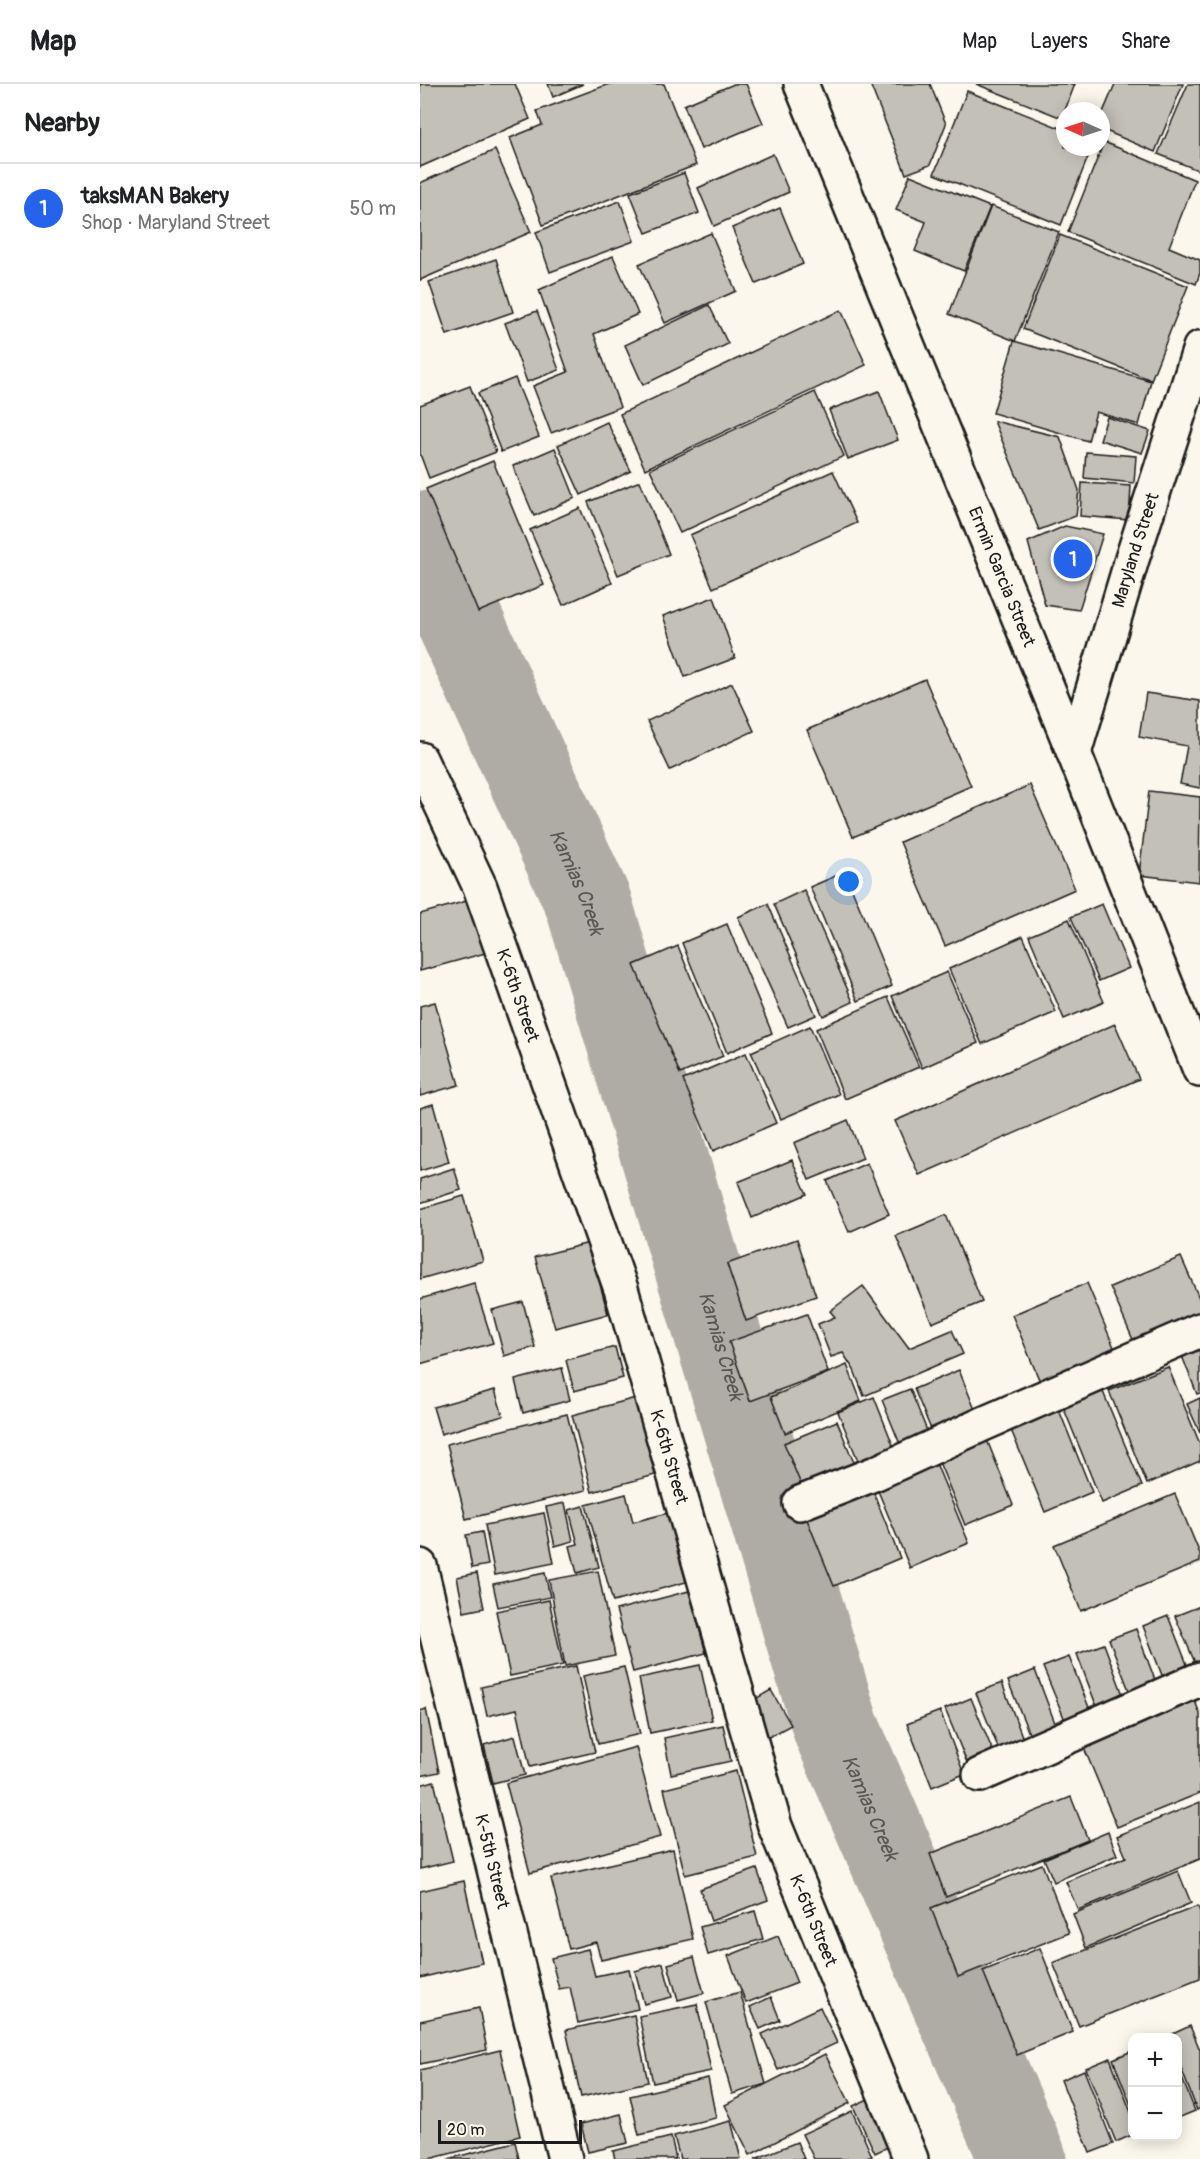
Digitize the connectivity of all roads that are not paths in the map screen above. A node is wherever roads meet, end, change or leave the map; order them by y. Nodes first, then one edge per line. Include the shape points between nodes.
1 (801, 84) edge
2 (1200, 348) edge
3 (1074, 753) junction
4 (420, 759) edge
5 (1200, 1070) edge
6 (1200, 1330) edge
7 (800, 1503) dead end
8 (420, 1566) edge
9 (1200, 1679) edge
10 (980, 1775) dead end
11 (566, 2159) edge
12 (911, 2159) edge

1 - 3 street, Ermin Garcia Street
2 - 3 street, Maryland Street
3 - 5 street, Ermin Garcia Street
4 - 12 street, K-6th Street via 480,887 621,1289 776,1826
6 - 7 street
8 - 11 street, K-5th Street
9 - 10 street

